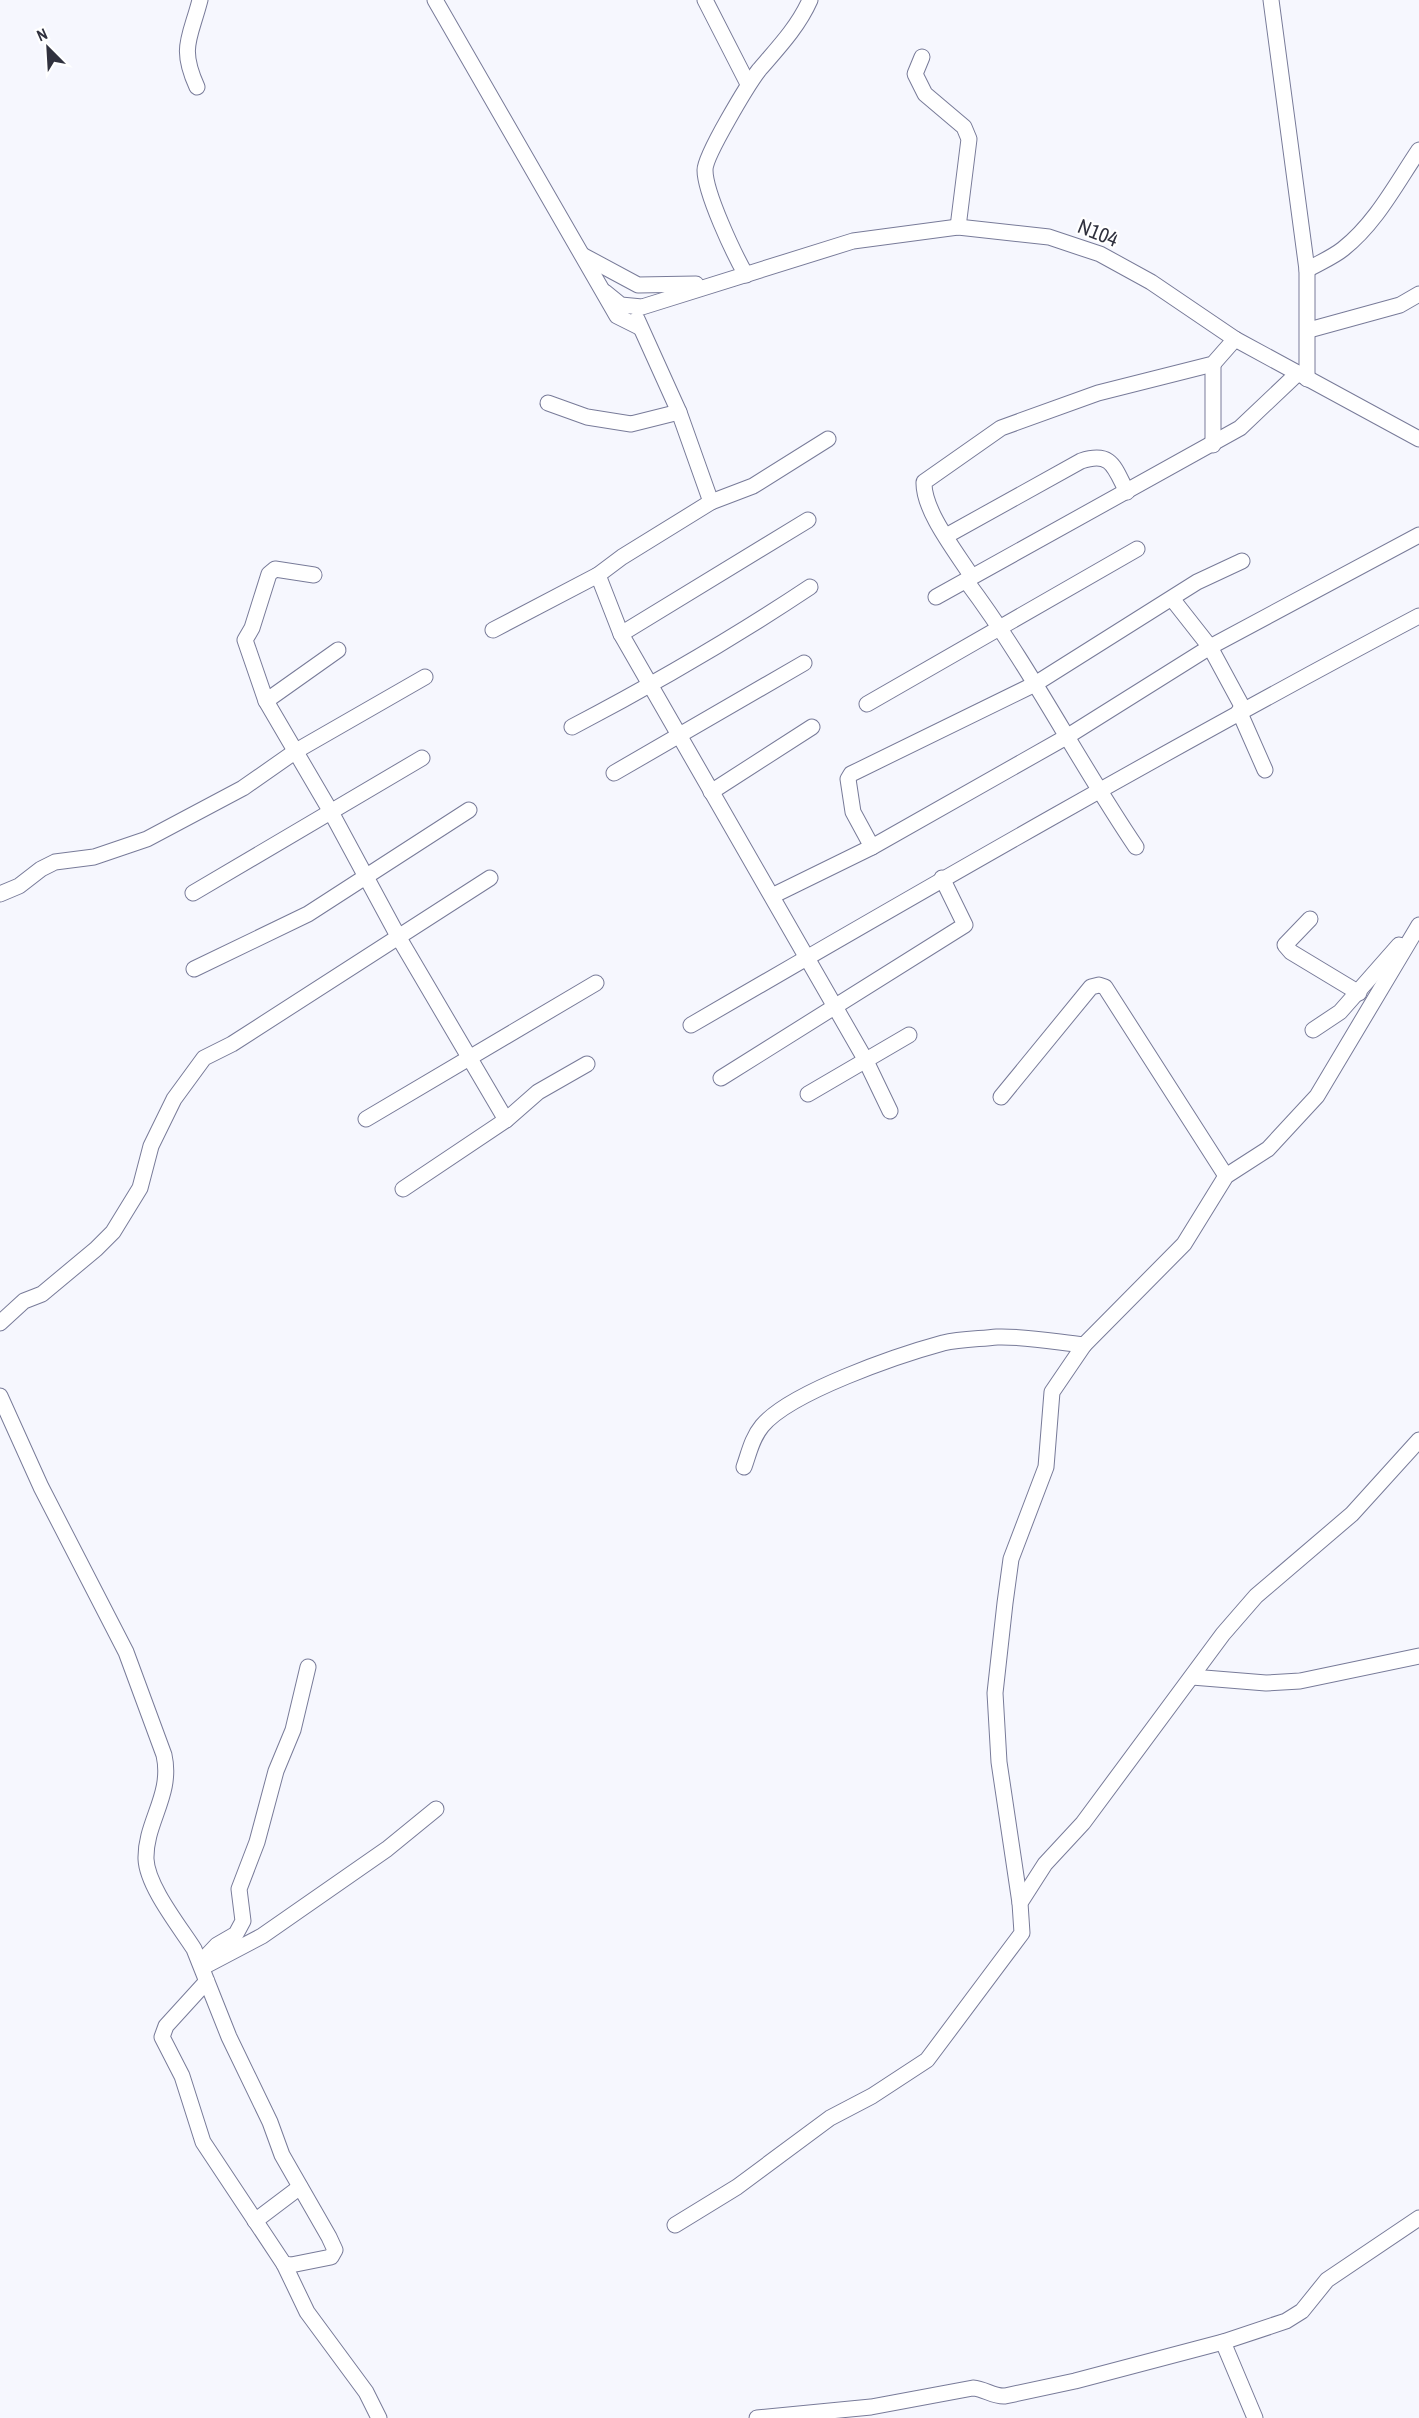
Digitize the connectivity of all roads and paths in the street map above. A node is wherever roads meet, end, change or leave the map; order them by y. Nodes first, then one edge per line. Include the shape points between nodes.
1 (200, 0) edge
2 (435, 0) edge
3 (705, 0) edge
4 (810, 0) edge
5 (1271, 0) edge
6 (922, 57) dead end
7 (748, 84) junction
8 (197, 87) dead end
9 (1419, 150) edge
10 (958, 226) junction
11 (582, 255) junction
12 (1307, 270) junction
13 (746, 275) junction
14 (723, 283) junction
15 (605, 292) junction
16 (1419, 294) edge
17 (634, 308) junction
18 (639, 327) junction
19 (1309, 330) junction
20 (1234, 339) junction
21 (1213, 364) junction
22 (1302, 376) junction
23 (548, 403) dead end
24 (679, 412) junction
25 (828, 439) dead end
26 (1419, 439) edge
27 (1213, 445) junction
28 (1127, 492) junction
29 (711, 502) junction
30 (808, 520) dead end
31 (946, 536) junction
32 (1419, 536) edge
33 (1137, 549) dead end
34 (1242, 561) dead end
35 (314, 575) dead end
36 (598, 575) junction
37 (970, 579) junction
38 (810, 587) dead end
39 (936, 597) dead end
40 (1173, 600) junction
41 (1419, 616) edge
42 (1002, 629) junction
43 (494, 630) dead end
44 (621, 634) junction
45 (1210, 647) junction
46 (338, 650) dead end
47 (804, 663) dead end
48 (425, 677) dead end
49 (1035, 684) junction
50 (651, 686) junction
51 (266, 701) junction
52 (867, 704) dead end
53 (1241, 710) junction
54 (572, 727) dead end
55 (812, 727) dead end
56 (678, 736) junction
57 (1068, 736) junction
58 (296, 752) junction
59 (423, 758) dead end
60 (1265, 770) dead end
61 (614, 773) dead end
62 (1097, 790) junction
63 (711, 792) junction
64 (469, 810) dead end
65 (331, 812) junction
66 (872, 847) junction
67 (1136, 847) dead end
68 (367, 877) junction
69 (490, 878) dead end
70 (942, 878) junction
71 (194, 893) dead end
72 (0, 894) edge
73 (772, 896) junction
74 (1310, 919) dead end
75 (1416, 936) edge
76 (399, 938) junction
77 (805, 958) junction
78 (195, 969) dead end
79 (596, 983) dead end
80 (1359, 993) junction
81 (834, 1007) junction
82 (691, 1025) dead end
83 (1313, 1030) dead end
84 (909, 1035) dead end
85 (469, 1057) junction
86 (865, 1059) junction
87 (587, 1064) dead end
88 (721, 1078) dead end
89 (808, 1094) dead end
90 (1001, 1098) dead end
91 (890, 1111) dead end
92 (366, 1119) dead end
93 (506, 1120) junction
94 (1226, 1176) junction
95 (403, 1189) dead end
96 (0, 1323) edge
97 (1084, 1345) junction
98 (0, 1396) edge
99 (1419, 1440) edge
100 (744, 1467) dead end
101 (1419, 1656) edge
102 (308, 1667) dead end
103 (1192, 1677) junction
104 (436, 1809) dead end
105 (1020, 1903) junction
106 (203, 1970) junction
107 (300, 2187) junction
108 (1419, 2218) edge
109 (255, 2221) junction
110 (675, 2225) dead end
111 (284, 2264) junction
112 (1223, 2342) junction
113 (829, 2414) edge
114 (379, 2418) edge
115 (757, 2418) edge
116 (1255, 2418) edge

1 - 8 street via 186,53
2 - 11 street
3 - 7 street
4 - 7 street via 800,21
5 - 12 street
6 - 10 street via 915,74 925,94 964,127 969,139
7 - 13 street via 705,167 709,189
9 - 12 street via 1359,236
10 - 13 street, N104 / N104 via 853,241
10 - 20 street, N104 / N104 via 1049,237 1100,254 1151,282
11 - 14 street, N104 via 638,285
11 - 15 street
12 - 19 street
13 - 14 street, N104 / N104
14 - 17 street, N104
15 - 17 street via 621,305
15 - 18 street via 617,316
16 - 19 street via 1400,306
17 - 18 street
18 - 24 street
19 - 22 street
20 - 21 street
20 - 22 street, N104 / N104
21 - 27 street
21 - 31 street via 1098,393 1001,428 924,482 924,492
22 - 26 street, N104 / N104
22 - 27 street via 1240,428
23 - 24 street via 587,417 631,424
24 - 29 street
25 - 29 street via 753,486
27 - 28 street
28 - 31 street via 1114,468 1097,456 1081,461
28 - 37 street
29 - 36 street
30 - 44 street
31 - 37 street
32 - 45 street
33 - 42 street
34 - 40 street via 1197,582
35 - 51 street via 275,569 269,574 245,640
36 - 43 street
36 - 44 street
37 - 39 street
37 - 42 street
38 - 50 street
40 - 45 street
40 - 49 street
41 - 53 street
42 - 49 street
42 - 52 street
44 - 50 street
45 - 53 street
45 - 57 street
46 - 51 street
47 - 56 street
48 - 58 street
49 - 57 street
49 - 66 street via 851,774 848,779 853,812
50 - 54 street
50 - 56 street
51 - 58 street
53 - 60 street
53 - 62 street
55 - 63 street
56 - 61 street
56 - 63 street
57 - 62 street
57 - 66 street
58 - 65 street
58 - 72 street via 243,788 147,839 94,857 55,862
59 - 65 street
62 - 67 street
62 - 70 street
63 - 73 street
64 - 68 street
65 - 68 street
65 - 71 street
66 - 73 street
68 - 76 street
68 - 78 street via 308,914
69 - 76 street
70 - 77 street
70 - 81 street via 965,925
73 - 77 street
74 - 80 street via 1285,945
75 - 80 street via 1402,941
75 - 94 street via 1317,1096 1268,1149
76 - 85 street
76 - 96 street via 204,1058 165,1116 140,1188 113,1232 42,1294 24,1301
77 - 81 street
77 - 82 street
79 - 85 street
80 - 83 street via 1335,1017
81 - 86 street
81 - 88 street
84 - 86 street
85 - 92 street
85 - 93 street
86 - 89 street
86 - 91 street
87 - 93 street via 538,1092
90 - 94 street via 1092,987 1099,984 1105,987
93 - 95 street
94 - 97 street via 1184,1244
97 - 100 street via 1000,1337 945,1343 863,1371 786,1405 762,1425
97 - 105 street via 1052,1392 1046,1467 1011,1559 1005,1603 995,1693 999,1762
98 - 106 street via 40,1487 126,1652 164,1755 168,1772 146,1861 161,1897
99 - 103 street via 1352,1515 1256,1596
101 - 103 street via 1300,1681 1266,1683
102 - 106 street via 293,1730 239,1888 243,1921 236,1934 218,1945
103 - 105 street via 1083,1823 1045,1864
104 - 106 street via 387,1849 262,1936
105 - 110 street via 1022,1933 927,2060 830,2118 737,2187
106 - 107 street via 229,2037
106 - 109 street via 162,2037 182,2076 203,2142
107 - 109 street
107 - 111 street via 329,2237 334,2254
108 - 112 street via 1327,2280 1302,2311 1286,2321
109 - 111 street
111 - 114 street via 307,2312 366,2392
112 - 113 street via 1005,2396 973,2388
112 - 116 street
113 - 115 street

